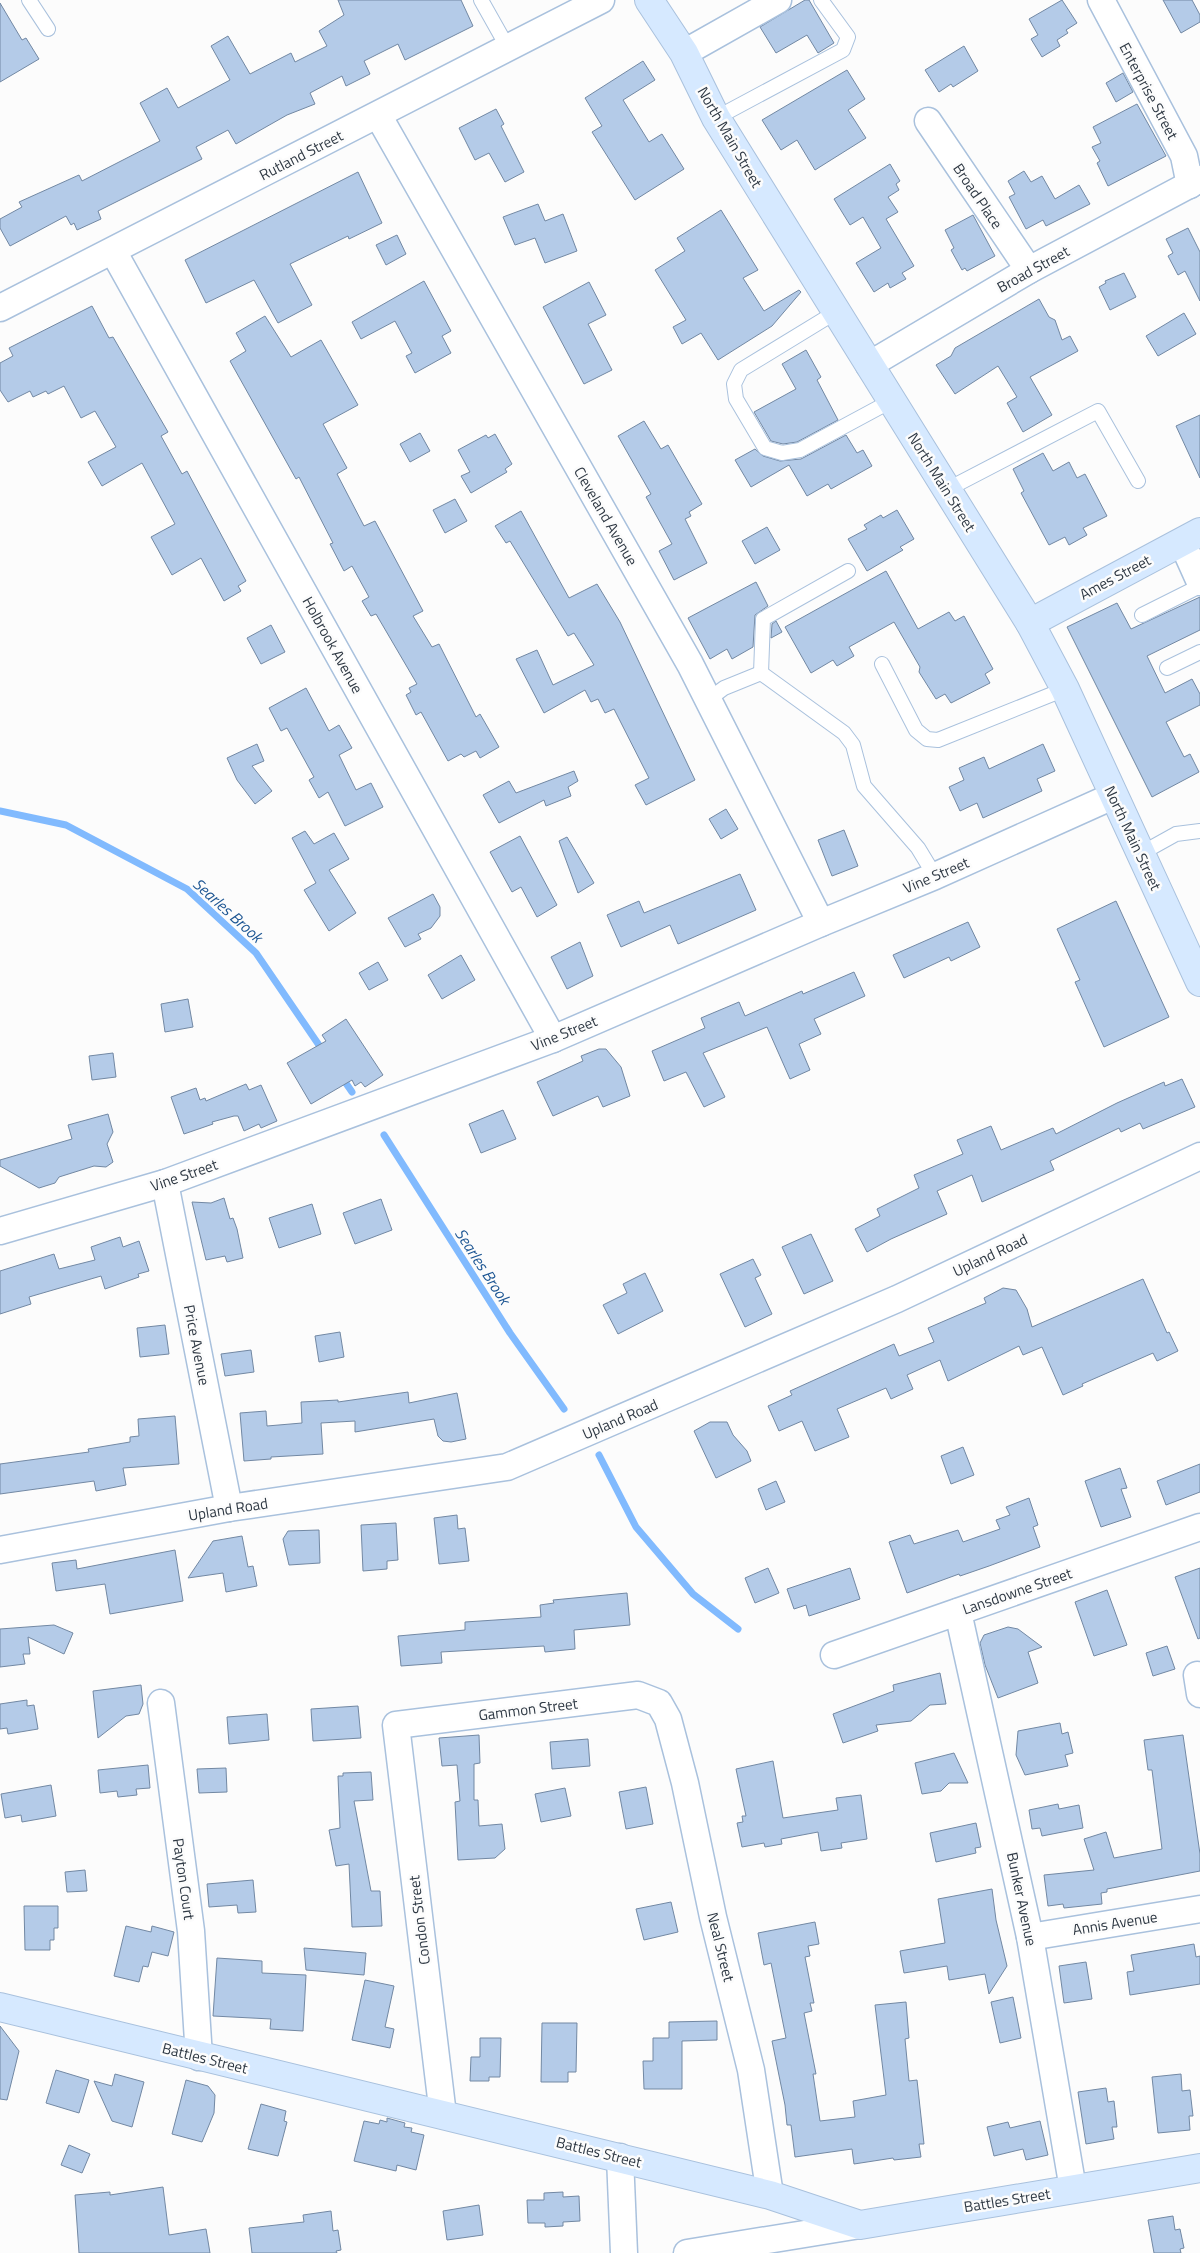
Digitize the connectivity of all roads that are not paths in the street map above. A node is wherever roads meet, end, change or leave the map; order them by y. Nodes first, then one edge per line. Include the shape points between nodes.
1 (29, 0) edge
2 (482, 0) edge
3 (650, 0) edge
4 (778, 0) edge
5 (821, 0) edge
6 (1101, 0) edge
7 (588, 3) edge
8 (48, 29) dead end
9 (508, 48) junction
10 (684, 53) junction
11 (378, 116) junction
12 (716, 118) junction
13 (928, 121) dead end
14 (1195, 182) edge
15 (113, 251) junction
16 (1028, 270) junction
17 (0, 308) edge
18 (836, 312) junction
19 (868, 365) junction
20 (891, 401) junction
21 (1138, 481) dead end
22 (946, 490) junction
23 (1191, 537) edge
24 (848, 570) dead end
25 (1200, 584) edge
26 (1142, 615) dead end
27 (1030, 623) junction
28 (1200, 652) edge
29 (882, 664) dead end
30 (1167, 668) dead end
31 (761, 673) junction
32 (1065, 689) junction
33 (708, 700) junction
34 (1112, 796) junction
35 (1200, 831) edge
36 (1140, 854) junction
37 (935, 876) junction
38 (820, 923) junction
39 (1200, 982) edge
40 (553, 1039) junction
41 (1200, 1156) edge
42 (165, 1183) junction
43 (0, 1231) edge
44 (229, 1508) junction
45 (1200, 1527) edge
46 (0, 1550) edge
47 (958, 1612) junction
48 (834, 1655) dead end
49 (161, 1703) dead end
50 (658, 1703) joint
51 (396, 1725) joint
52 (1200, 1909) edge
53 (1030, 1937) junction
54 (1, 2004) edge
55 (198, 2057) junction
56 (443, 2114) junction
57 (620, 2157) junction
58 (1200, 2168) edge
59 (1073, 2190) junction
60 (770, 2195) junction
61 (860, 2225) junction
62 (624, 2253) edge
63 (687, 2253) edge

1 - 8 lane
2 - 9 lane
3 - 10 street, North Main Street
4 - 10 street
5 - 12 lane via 848,38 843,50
6 - 14 street, Enterprise Street
7 - 9 street, Rutland Street
9 - 11 street, Rutland Street
10 - 12 street, North Main Street
11 - 15 street, Rutland Street
11 - 33 street, Cleveland Avenue
12 - 18 street, North Main Street
13 - 16 street, Broad Place
14 - 16 street, Broad Street
15 - 17 street, Rutland Street
15 - 40 street, Holbrook Avenue
16 - 19 street, Broad Street
18 - 19 street, North Main Street
18 - 20 lane via 741,370 734,384 736,399 765,448 782,453 800,450
19 - 20 street, North Main Street
20 - 22 street, North Main Street
21 - 22 lane via 1098,411
22 - 27 street, North Main Street
23 - 25 street
23 - 27 street, Ames Street
24 - 31 lane via 763,619
25 - 26 lane
27 - 32 street, North Main Street
28 - 30 lane
29 - 32 lane via 916,730 927,739 938,740
31 - 33 lane via 724,688
31 - 37 lane via 844,733 853,745 864,786 918,848
32 - 34 street, North Main Street
33 - 38 street, Cleveland Avenue
34 - 36 street, North Main Street
34 - 37 street, Vine Street
35 - 36 lane via 1176,834
36 - 39 street, North Main Street
37 - 38 street, Vine Street
38 - 40 street, Vine Street
40 - 42 street, Vine Street
41 - 44 street, Upland Road via 897,1299 507,1468
42 - 43 street, Vine Street
42 - 44 street, Price Avenue
44 - 46 street, Upland Road
45 - 47 street, Lansdowne Street
47 - 48 street, Lansdowne Street
47 - 53 street, Bunker Avenue
49 - 55 street, Payton Court via 191,1931
50 - 51 street, Gammon Street via 638,1695
50 - 60 street, Neal Street via 668,1719 685,1783 713,1917 752,2070
51 - 56 street, Condon Street
52 - 53 street, Annis Avenue
53 - 59 street, Bunker Avenue
54 - 55 street, Battles Street
55 - 56 street, Battles Street
56 - 57 street, Battles Street
57 - 60 street, Battles Street
57 - 62 street
58 - 59 street, Battles Street
59 - 61 street, Battles Street
60 - 61 street, Battles Street
61 - 63 street

